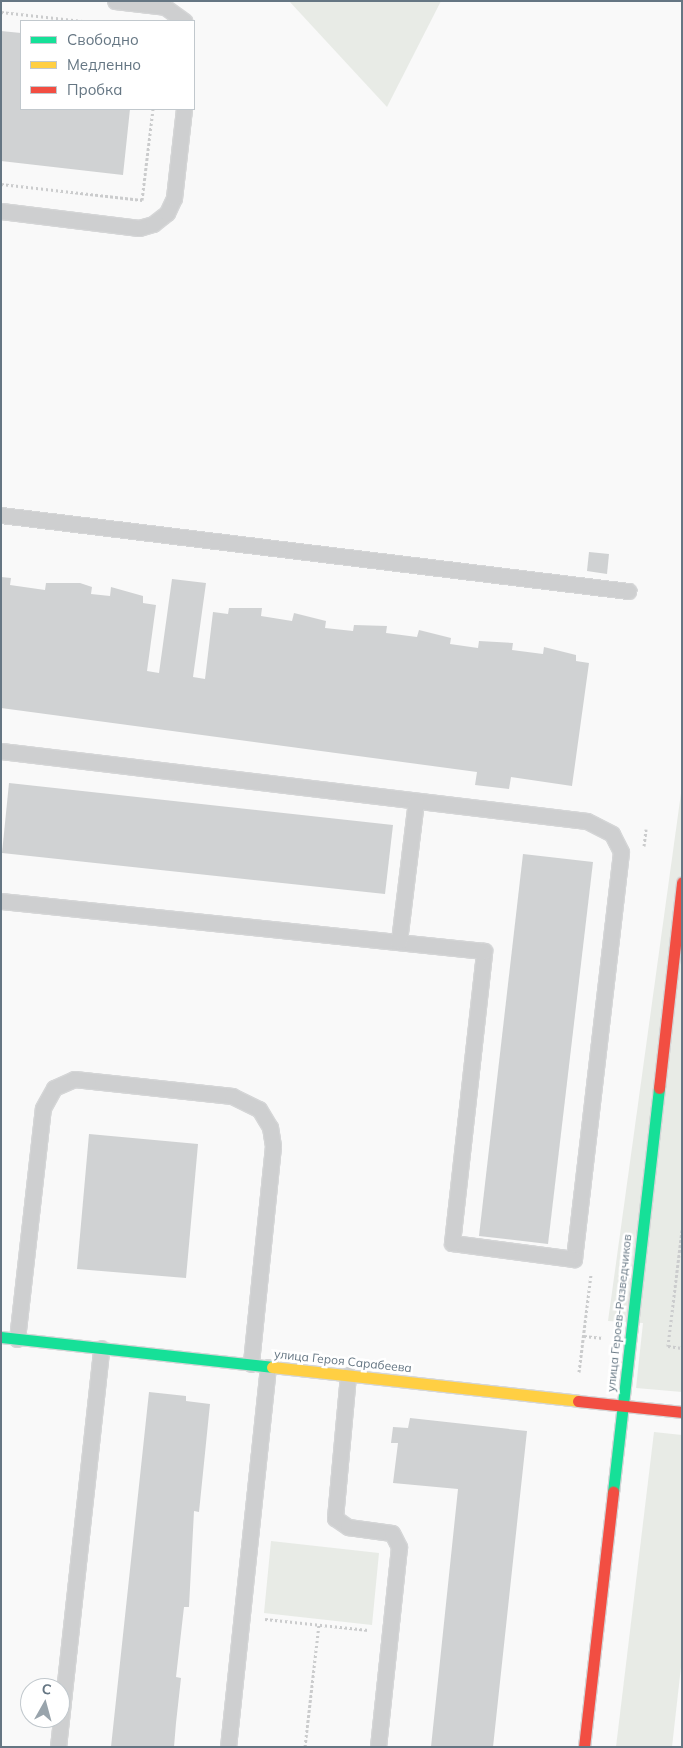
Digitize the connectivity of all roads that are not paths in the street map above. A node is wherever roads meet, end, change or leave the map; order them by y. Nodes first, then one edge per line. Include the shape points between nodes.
1 (115, 1) edge
2 (183, 20) edge
3 (184, 110) edge
4 (1, 212) edge
5 (1, 515) edge
6 (628, 591) dead end
7 (1, 751) edge
8 (416, 800) junction
9 (682, 882) edge
10 (1, 901) edge
11 (399, 941) junction
12 (1, 1337) edge
13 (17, 1339) junction
14 (101, 1348) junction
15 (251, 1364) junction
16 (268, 1367) junction
17 (348, 1375) junction
18 (622, 1406) junction
19 (682, 1412) edge
20 (58, 1747) edge
21 (228, 1747) edge
22 (378, 1747) edge
23 (584, 1747) edge

1 - 2 lane via 165,7
3 - 4 lane via 174,198 166,214 153,224 139,228
5 - 6 lane
7 - 8 lane
8 - 11 lane
8 - 11 lane via 587,821 612,834 621,852 574,1259 452,1243 484,951
9 - 18 street, улица Героев-Разведчиков
10 - 11 lane
12 - 13 street, улица Героя Сарабеева
13 - 14 street, улица Героя Сарабеева
13 - 15 lane via 44,1108 54,1088 74,1079 232,1096 259,1109 270,1126 272,1146
14 - 15 street, улица Героя Сарабеева
14 - 20 lane
15 - 16 street, улица Героя Сарабеева
16 - 17 street, улица Героя Сарабеева
16 - 21 lane
17 - 18 street, улица Героя Сарабеева
17 - 22 lane via 334,1518 348,1527 392,1533 398,1540
18 - 19 street, улица Героя Сарабеева
18 - 23 street, улица Героев-Разведчиков

